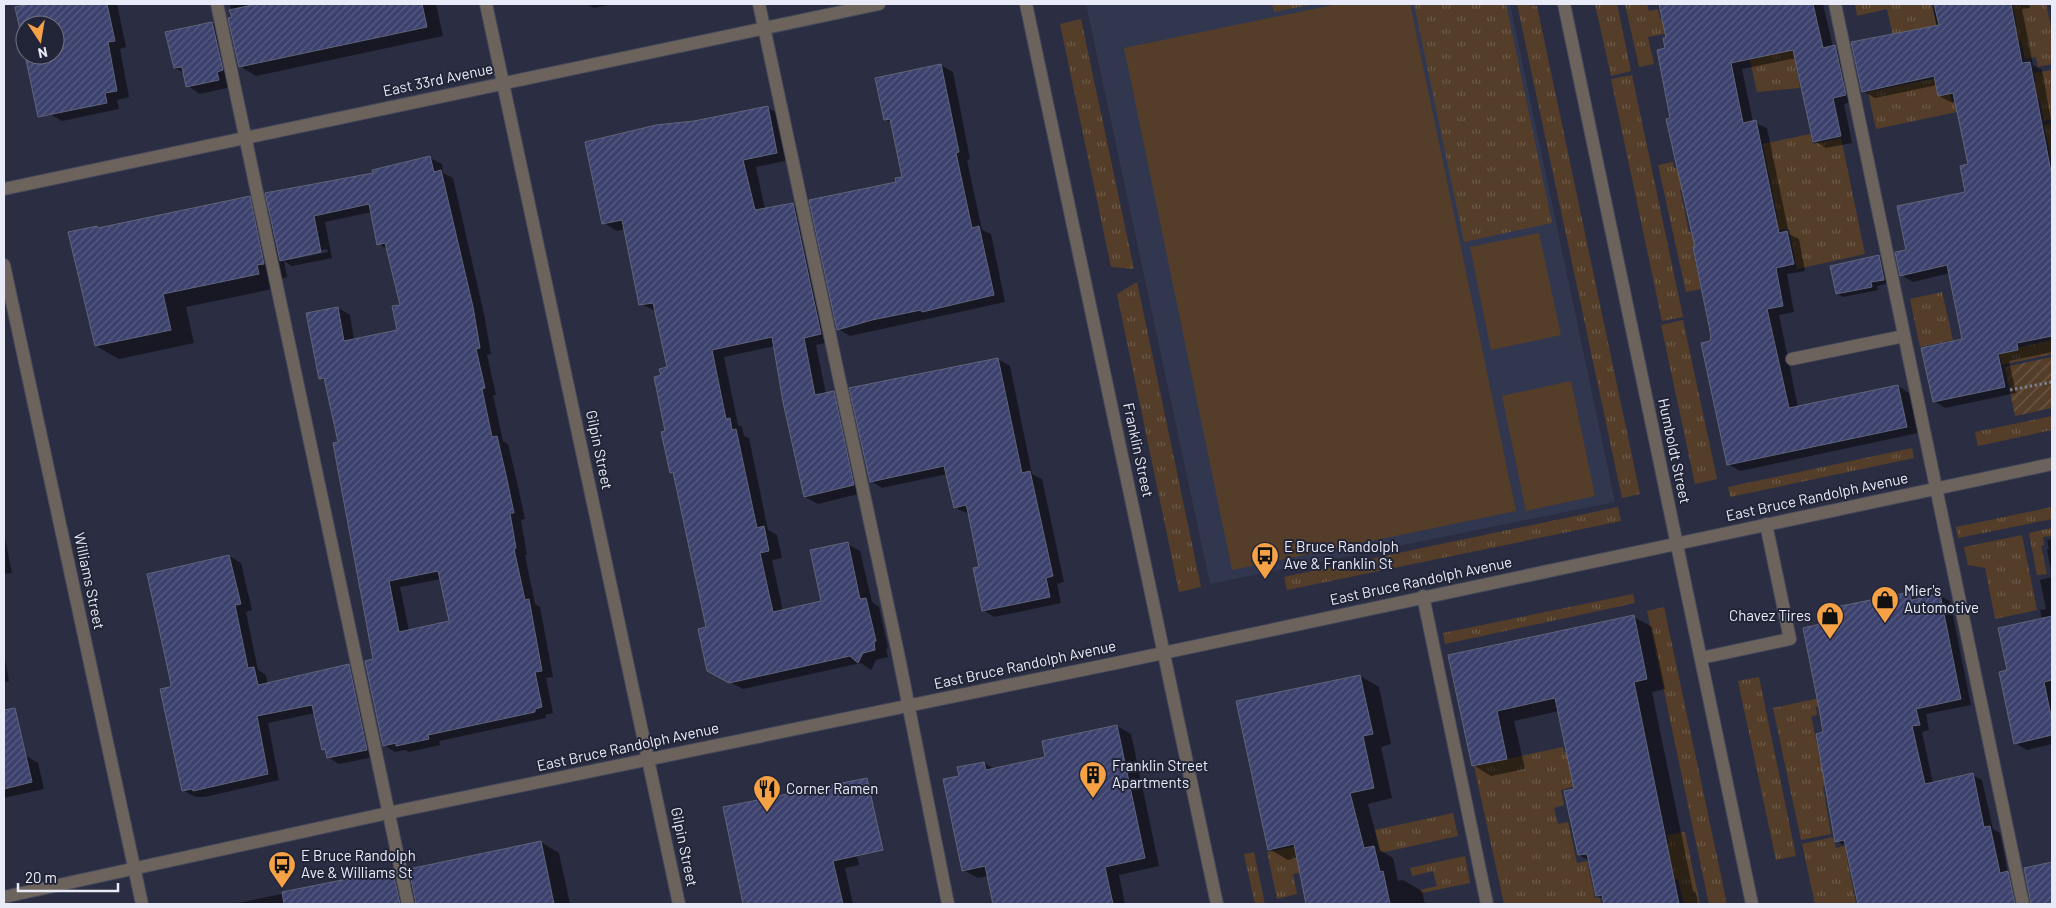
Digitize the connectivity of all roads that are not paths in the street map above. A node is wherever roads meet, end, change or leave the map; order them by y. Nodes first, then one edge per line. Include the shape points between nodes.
1 (217, 4) edge
2 (486, 4) edge
3 (759, 4) edge
4 (880, 4) edge
5 (1026, 4) edge
6 (1564, 4) edge
7 (1836, 4) edge
8 (765, 28) junction
9 (503, 83) junction
10 (246, 138) junction
11 (4, 189) edge
12 (4, 265) edge
13 (1904, 336) junction
14 (1792, 359) dead end
15 (2052, 464) edge
16 (1937, 489) junction
17 (1766, 524) junction
18 (1677, 544) junction
19 (1423, 596) junction
20 (1165, 652) junction
21 (1701, 658) junction
22 (908, 705) junction
23 (649, 760) junction
24 (388, 813) junction
25 (134, 869) junction
26 (4, 897) edge
27 (142, 904) edge
28 (408, 904) edge
29 (679, 904) edge
30 (948, 904) edge
31 (1216, 904) edge
32 (1487, 904) edge
33 (1752, 904) edge
34 (2023, 904) edge

1 - 10 street
2 - 9 street, Gilpin Street
3 - 8 street
4 - 8 street, East 33rd Avenue
5 - 20 street, Franklin Street
6 - 18 street, Humboldt Street
7 - 13 street
8 - 9 street, East 33rd Avenue
8 - 22 street
9 - 10 street, East 33rd Avenue
9 - 23 street, Gilpin Street
10 - 11 street, East 33rd Avenue
10 - 24 street
12 - 25 street, Williams Street
13 - 14 street
13 - 16 street
15 - 16 street, East Bruce Randolph Avenue
16 - 17 street, East Bruce Randolph Avenue
16 - 34 street
17 - 18 street, East Bruce Randolph Avenue
17 - 21 street via 1790,639
18 - 19 street, East Bruce Randolph Avenue
18 - 21 street, Humboldt Street
19 - 20 street, East Bruce Randolph Avenue
19 - 32 street
20 - 22 street, East Bruce Randolph Avenue
20 - 31 street, Franklin Street
21 - 33 street, Humboldt Street
22 - 23 street, East Bruce Randolph Avenue
22 - 30 street
23 - 24 street, East Bruce Randolph Avenue
23 - 29 street, Gilpin Street
24 - 25 street, East Bruce Randolph Avenue
24 - 28 street
25 - 26 street, East Bruce Randolph Avenue
25 - 27 street, Williams Street

